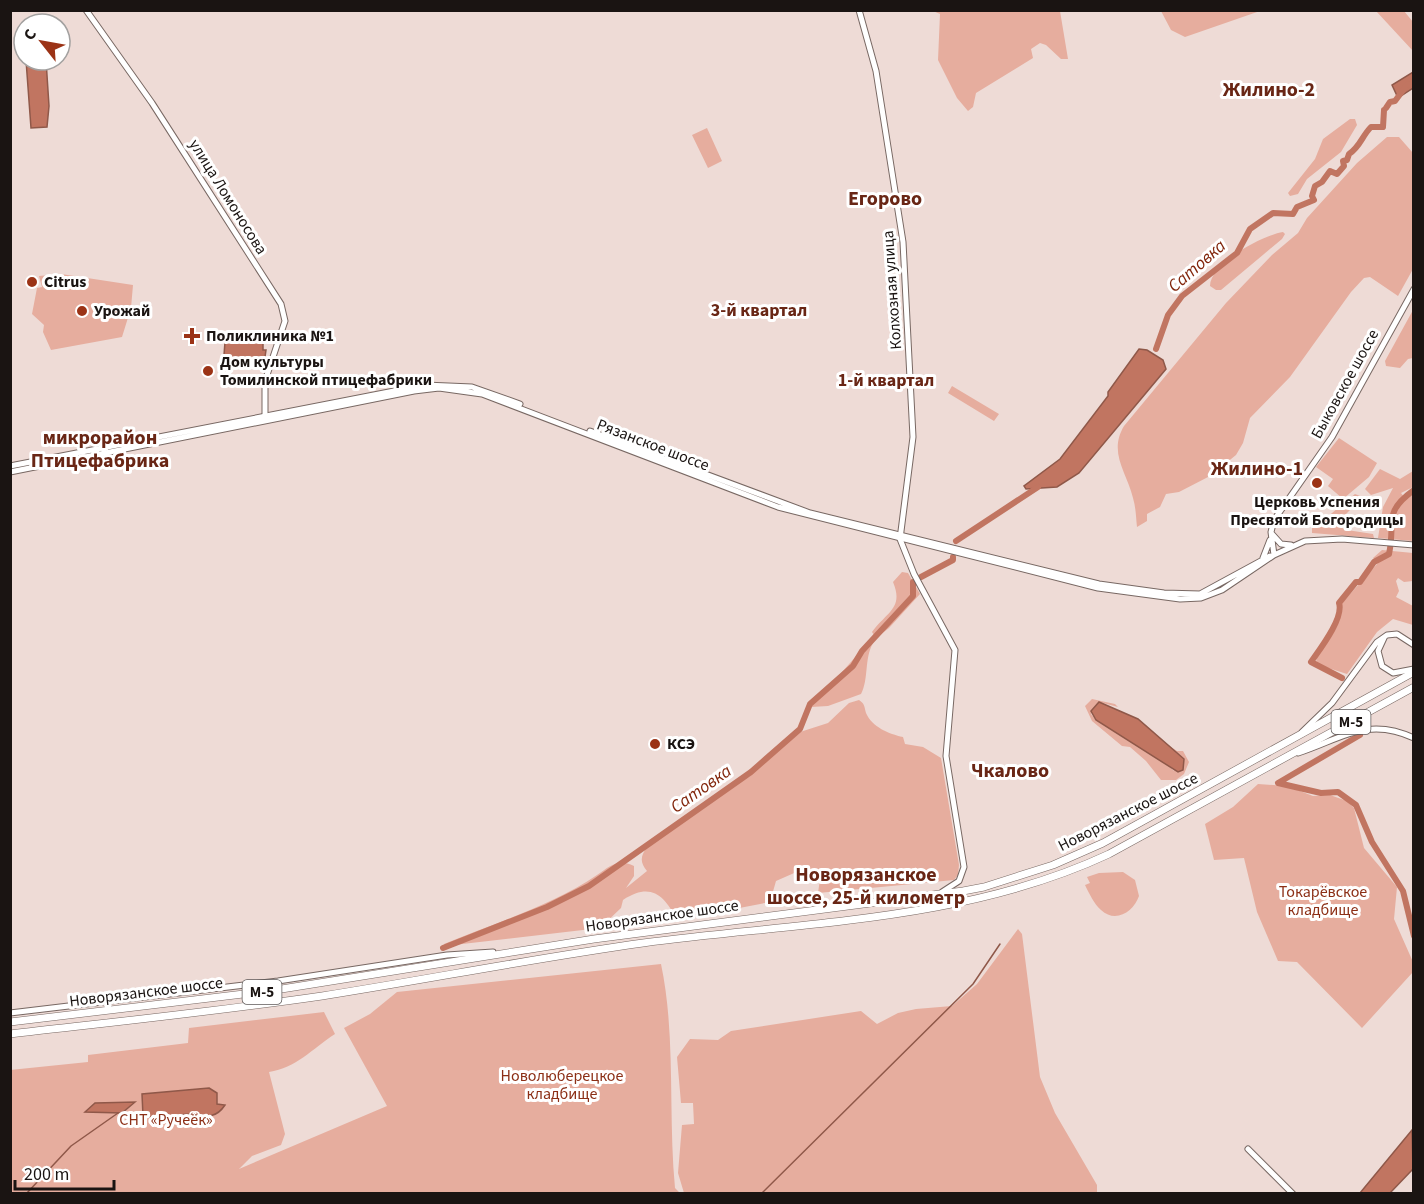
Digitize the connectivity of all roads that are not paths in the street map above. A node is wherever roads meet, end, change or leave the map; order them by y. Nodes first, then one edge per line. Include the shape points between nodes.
1 (86, 10) edge
2 (859, 10) edge
3 (1413, 289) edge
4 (265, 415) junction
5 (10, 466) edge
6 (10, 471) edge
7 (1271, 532) junction
8 (900, 537) junction
9 (1293, 545) junction
10 (1413, 545) edge
11 (1274, 555) junction
12 (1263, 558) junction
13 (1387, 635) junction
14 (1413, 645) edge
15 (1413, 671) edge
16 (1413, 687) edge
17 (1298, 736) junction
18 (1413, 738) edge
19 (1288, 757) junction
20 (937, 895) junction
21 (512, 951) junction
22 (10, 1014) edge
23 (10, 1022) edge
24 (10, 1034) edge
25 (1248, 1149) dead end
26 (1293, 1194) edge

1 - 4 main road, улица Ломоносова via 153,103 281,304 285,321 264,381
2 - 8 main road, Колхозная улица via 876,71 902,229 913,437
3 - 7 main road, Быковское шоссе via 1343,418 1279,512
4 - 5 main road, Рязанское шоссе
4 - 8 main road, Рязанское шоссе via 425,385 472,387 780,503
6 - 8 main road, Рязанское шоссе via 425,388 460,389 540,415 778,507
7 - 9 main road via 1281,544
7 - 11 main road
7 - 12 main road, Быковское шоссе
8 - 11 main road, Рязанское шоссе via 1085,586 1180,599 1201,598 1222,590
8 - 12 main road, Рязанское шоссе via 1099,584 1178,595 1207,591
8 - 20 main road via 914,574 955,650 946,756 964,867 955,885
9 - 10 main road, Рязанское шоссе via 1327,539
9 - 11 main road, Рязанское шоссе
11 - 12 main road, Рязанское шоссе
13 - 14 main road via 1402,635
13 - 15 main road via 1378,651 1382,666 1396,673
13 - 17 main road via 1373,646 1332,704
15 - 17 highway, Новорязанское шоссе / М-5
16 - 19 highway, Новорязанское шоссе / М-5
17 - 20 highway, Новорязанское шоссе / М-5 via 1064,861 984,887
18 - 19 main road via 1393,730 1365,729
19 - 24 highway, Новорязанское шоссе / М-5 via 1085,865 1036,884 964,903 607,948 292,1000
20 - 21 highway, Новорязанское шоссе / М-5
21 - 22 main road via 447,955 278,981
21 - 23 highway, Новорязанское шоссе / М-5 via 269,991
25 - 26 main road

